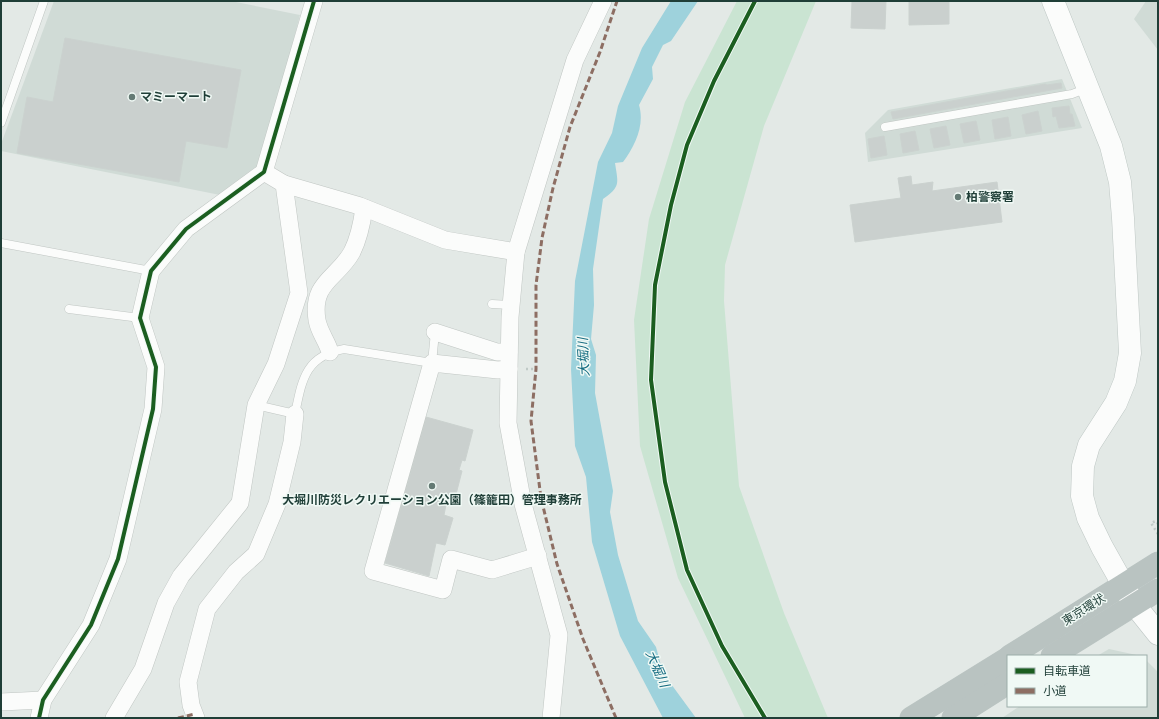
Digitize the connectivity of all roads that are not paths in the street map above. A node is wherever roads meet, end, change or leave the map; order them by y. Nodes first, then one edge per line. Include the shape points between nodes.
1 (44, 1) edge
2 (314, 1) edge
3 (603, 1) edge
4 (1053, 1) edge
5 (1088, 87) junction
6 (1, 123) edge
7 (885, 127) dead end
8 (264, 172) junction
9 (284, 184) junction
10 (364, 208) junction
11 (1, 243) edge
12 (516, 252) junction
13 (151, 271) junction
14 (492, 304) dead end
15 (511, 305) junction
16 (69, 309) dead end
17 (140, 318) junction
18 (435, 332) joint
19 (330, 352) junction
20 (509, 352) junction
21 (432, 363) junction
22 (509, 369) junction
23 (256, 405) junction
24 (295, 414) junction
25 (538, 556) junction
26 (1158, 563) edge
27 (1124, 585) junction
28 (1158, 590) edge
29 (1134, 604) junction
30 (1158, 634) edge
31 (1012, 655) edge
32 (1054, 655) edge
33 (1007, 658) edge
34 (1007, 684) edge
35 (43, 700) junction
36 (1, 702) edge
37 (40, 718) edge
38 (114, 718) edge
39 (196, 718) edge
40 (551, 718) edge
41 (911, 718) edge
42 (953, 718) edge

1 - 6 lane
2 - 8 street
3 - 12 street via 575,60
4 - 5 street
5 - 7 lane via 1072,94
5 - 27 street via 1111,146 1120,182 1130,353 1125,381 1116,403 1089,445 1083,466 1082,496 1088,518
8 - 9 street
8 - 13 street via 186,230
9 - 10 street
9 - 23 street via 299,293 276,364
10 - 12 street via 464,248
10 - 19 street via 351,254 319,291 317,321
11 - 13 lane
12 - 15 street
13 - 17 street
14 - 15 lane
15 - 20 street
16 - 17 lane
17 - 35 street via 156,367 153,409 118,559 91,626
18 - 20 street via 497,352
18 - 21 lane
19 - 21 lane via 344,349
19 - 24 lane via 311,364 302,381
20 - 22 street
21 - 22 street
21 - 25 street via 373,571 443,590 451,559 492,570
22 - 25 street via 508,423 523,504
23 - 24 lane
23 - 38 street via 240,503 182,576 166,603 143,669
24 - 39 street via 292,442 277,504 256,554 236,572 207,609 188,682 191,705
25 - 40 street via 560,635
26 - 27 highway, 東京環状
27 - 29 street
27 - 31 highway, 東京環状
28 - 29 highway, 東京環状
29 - 30 street
29 - 32 highway, 東京環状
33 - 41 highway, 東京環状
34 - 42 highway
35 - 36 street
35 - 37 street

